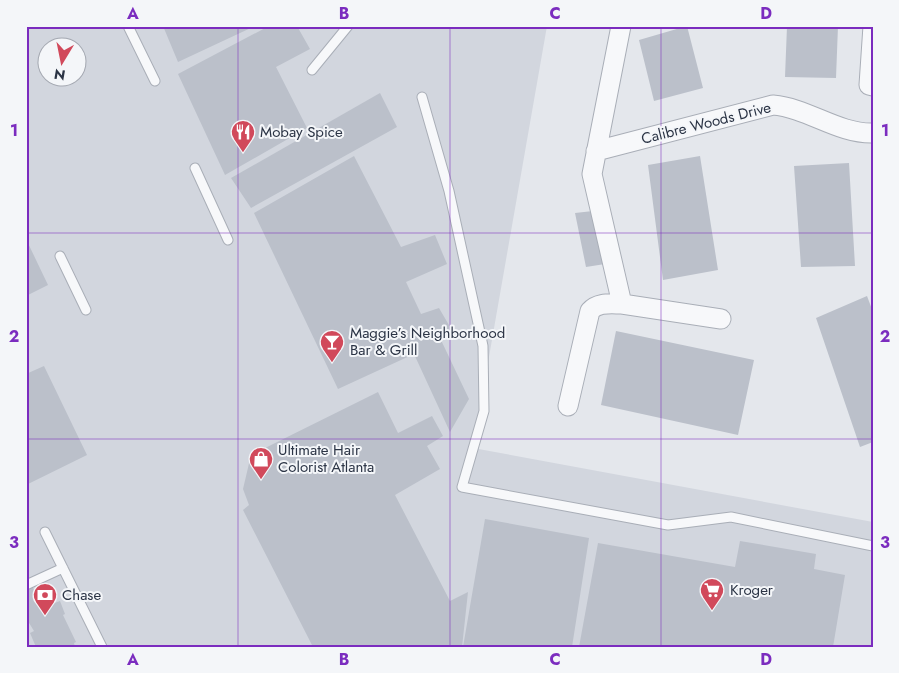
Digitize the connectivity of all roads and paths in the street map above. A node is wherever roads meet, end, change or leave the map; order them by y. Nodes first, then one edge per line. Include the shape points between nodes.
1 (128, 26) edge
2 (348, 26) edge
3 (621, 26) edge
4 (873, 26) edge
5 (312, 70) dead end
6 (155, 81) dead end
7 (873, 86) edge
8 (422, 97) dead end
9 (873, 132) edge
10 (596, 151) junction
11 (195, 168) dead end
12 (228, 240) dead end
13 (60, 256) dead end
14 (622, 304) junction
15 (86, 310) dead end
16 (721, 319) dead end
17 (568, 406) dead end
18 (45, 532) dead end
19 (873, 546) edge
20 (63, 568) junction
21 (26, 585) edge
22 (102, 647) edge

1 - 6 lane
2 - 5 lane
3 - 10 street
4 - 7 street via 869,85
8 - 19 lane via 449,191 483,346 484,411 462,487 668,525 730,517
9 - 10 street, Calibre Woods Drive via 854,131 795,108 773,105
10 - 14 street via 592,174
11 - 12 lane
13 - 15 lane
14 - 16 street
14 - 17 street via 594,306 590,311
18 - 20 lane
20 - 21 lane
20 - 22 lane

